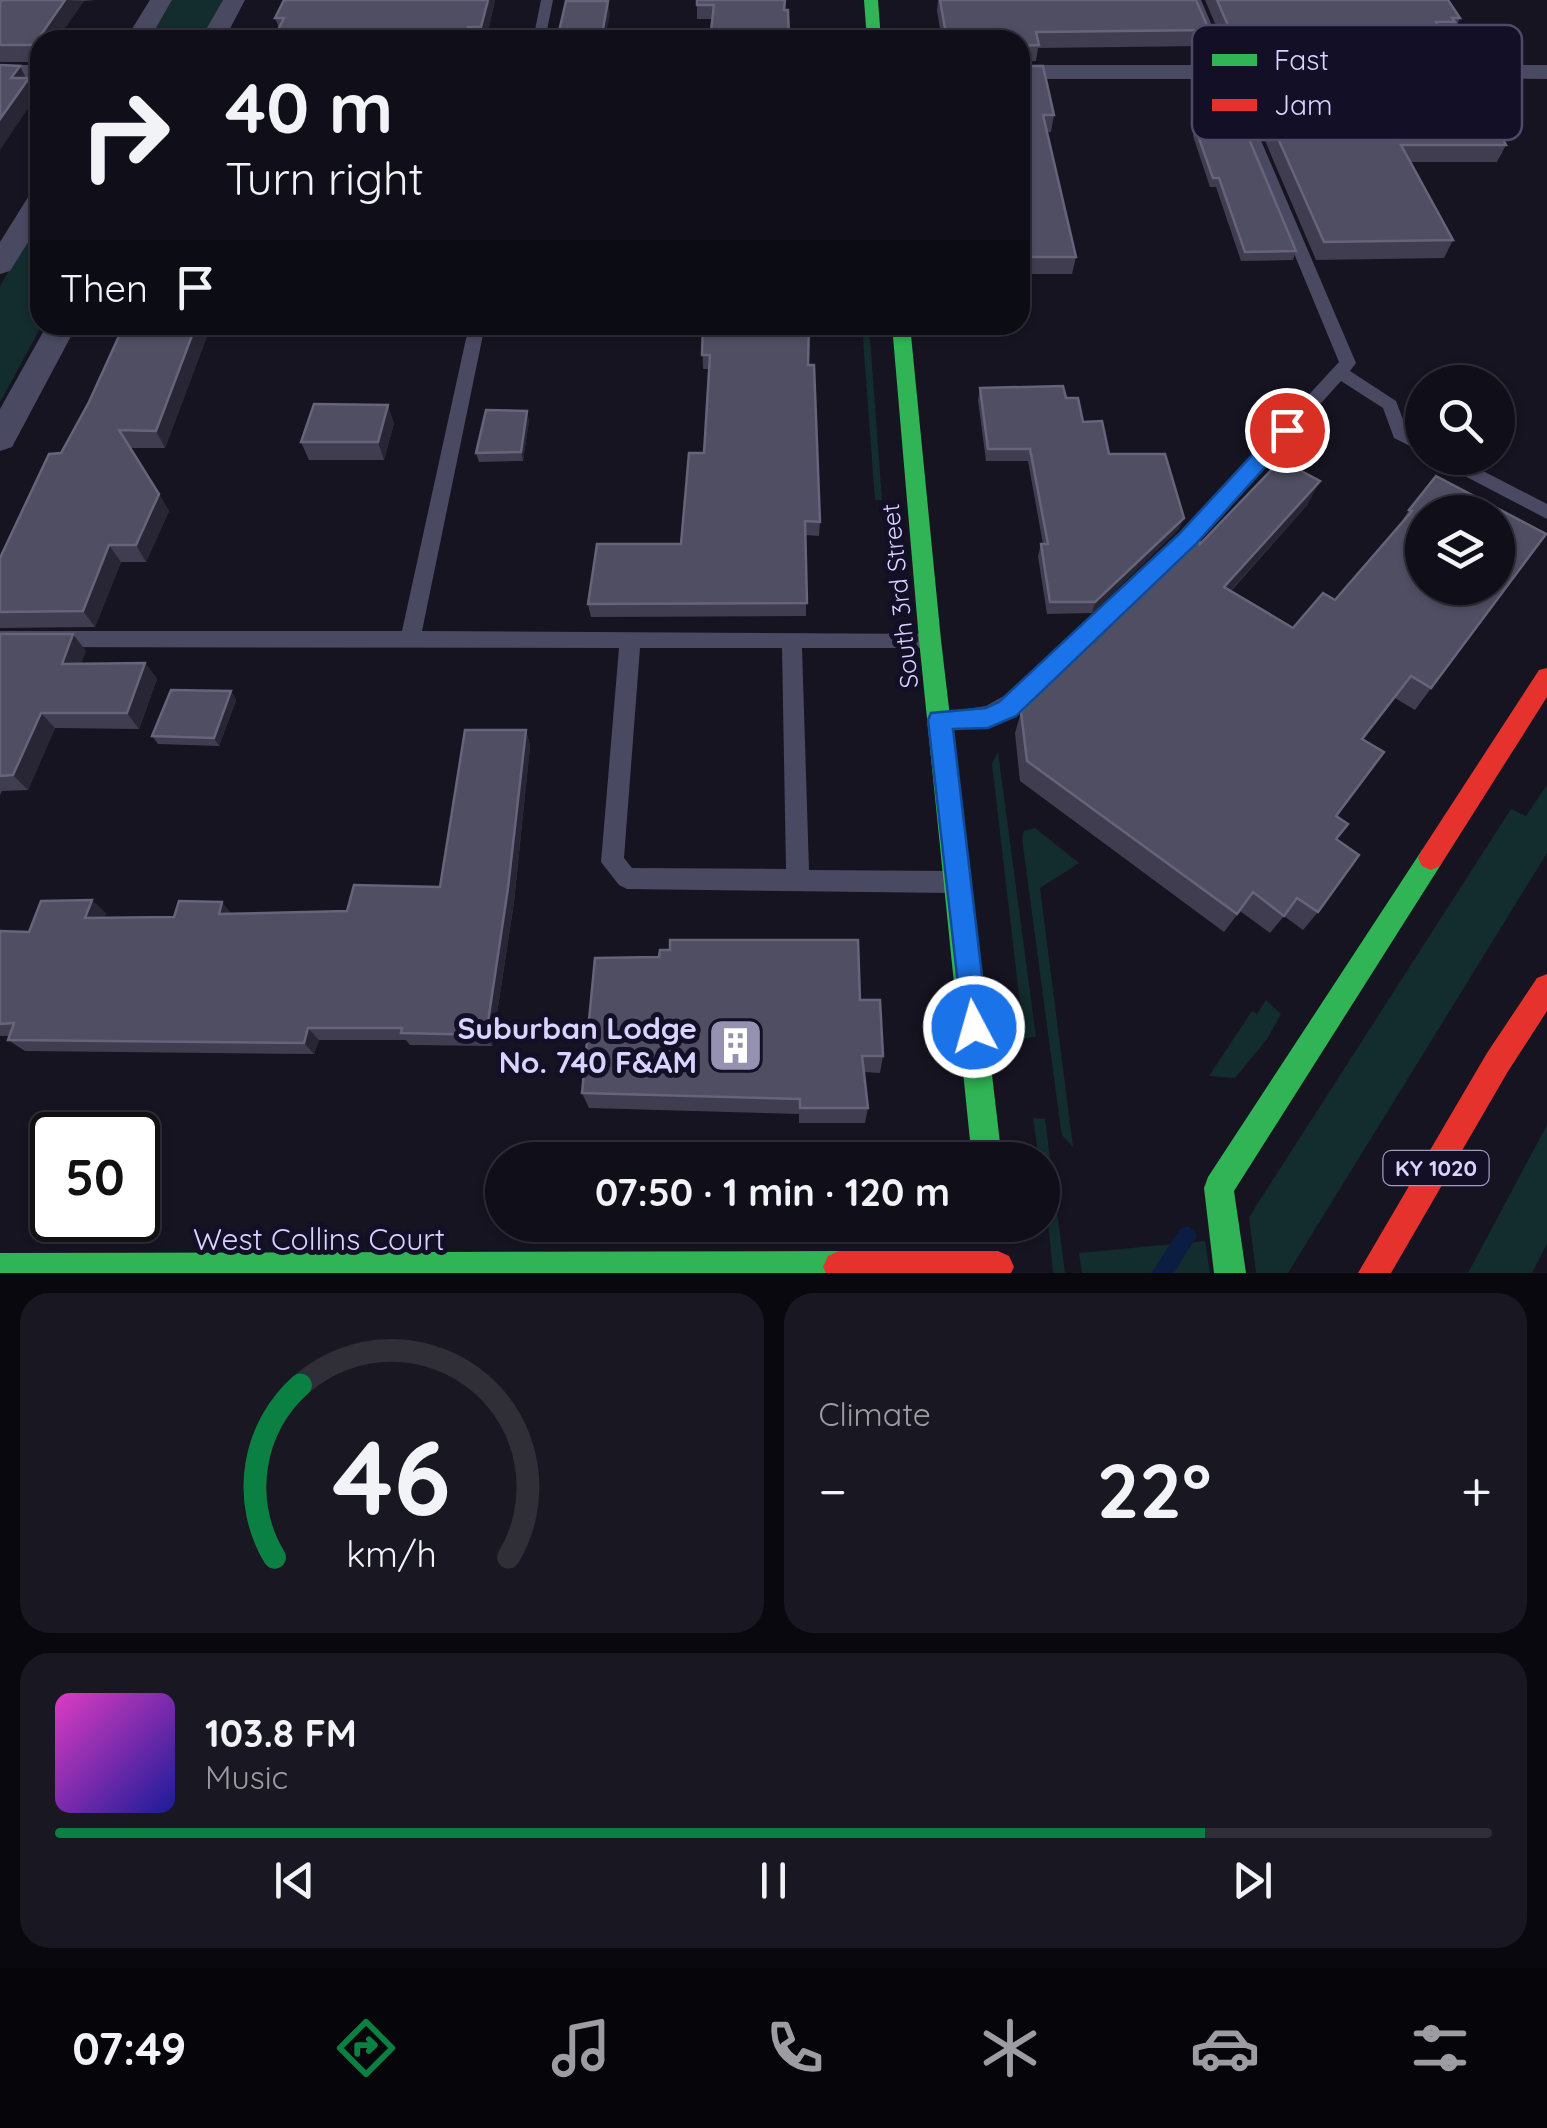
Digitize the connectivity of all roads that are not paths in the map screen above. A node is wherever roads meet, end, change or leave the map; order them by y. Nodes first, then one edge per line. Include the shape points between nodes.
1 (161, 0) edge
2 (234, 0) edge
3 (547, 0) edge
4 (870, 0) edge
5 (1194, 0) edge
6 (1205, 25) edge
7 (143, 30) edge
8 (218, 30) edge
9 (540, 30) edge
10 (873, 30) edge
11 (0, 72) edge
12 (30, 72) edge
13 (1030, 72) edge
14 (1192, 72) edge
15 (1255, 140) edge
16 (30, 216) edge
17 (0, 265) edge
18 (57, 335) edge
19 (475, 335) edge
20 (902, 335) edge
21 (1340, 372) junction
22 (1405, 437) edge
23 (0, 439) edge
24 (1476, 475) edge
25 (1547, 512) edge
26 (0, 639) edge
27 (792, 640) junction
28 (930, 640) junction
29 (410, 641) junction
30 (630, 641) junction
31 (1547, 677) edge
32 (940, 720) junction
33 (798, 879) junction
34 (959, 882) junction
35 (1547, 987) edge
36 (985, 1142) edge
37 (995, 1242) edge
38 (0, 1269) edge
39 (998, 1270) edge
40 (143, 1271) edge
41 (444, 1271) edge
42 (1230, 1273) edge
43 (1374, 1273) edge

1 - 7 street
2 - 8 street
3 - 9 lane
4 - 10 main road
5 - 6 lane
11 - 12 street
13 - 14 street
15 - 21 lane via 1348,363
16 - 17 street
18 - 23 street
19 - 29 lane
20 - 28 main road, South 3rd Street
21 - 22 lane via 1390,404
21 - 32 lane via 1187,539 1016,701 988,718
24 - 25 lane
26 - 29 lane
27 - 28 lane
27 - 30 lane
27 - 33 lane
28 - 32 main road, South 3rd Street
29 - 30 lane
30 - 33 lane via 612,862 626,878
31 - 42 main road via 1219,1188
32 - 34 main road, South 3rd Street
33 - 34 lane
34 - 36 main road, South 3rd Street
35 - 43 main road, KY 1020
37 - 39 main road
38 - 40 main road, West Collins Court
39 - 41 main road, West Collins Court
40 - 41 main road, West Collins Court

